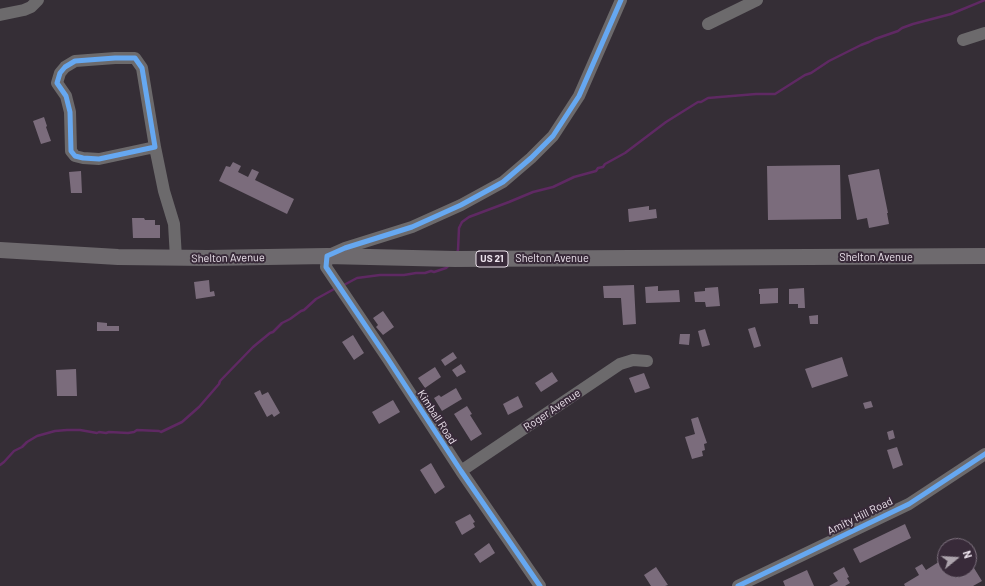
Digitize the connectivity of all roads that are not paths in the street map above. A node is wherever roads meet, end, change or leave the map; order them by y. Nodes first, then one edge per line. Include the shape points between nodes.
1 (38, 0) edge
2 (620, 0) edge
3 (757, 0) edge
4 (0, 15) edge
5 (708, 24) dead end
6 (985, 33) edge
7 (964, 40) dead end
8 (155, 147) junction
9 (0, 250) edge
10 (327, 256) junction
11 (985, 256) edge
12 (176, 258) junction
13 (647, 361) dead end
14 (985, 454) edge
15 (461, 471) junction
16 (540, 586) edge
17 (738, 586) edge

1 - 4 street via 24,10
2 - 10 street via 580,96 553,136 532,158 503,182 461,205 412,227 344,248
3 - 5 street
6 - 7 street
8 - 8 street via 99,159 76,156 71,151 70,112 66,96 58,83 64,67 75,61 135,58 142,68
8 - 12 street via 174,224
9 - 12 main road, Shelton Avenue / US 21
10 - 11 main road, Shelton Avenue / US 21 via 455,259
10 - 12 main road, Shelton Avenue / US 21
10 - 15 street, Kimball Road via 326,267
13 - 15 street, Roger Avenue via 633,360 620,364
14 - 17 street, Amity Hill Road via 909,504
15 - 16 street, Kimball Road

